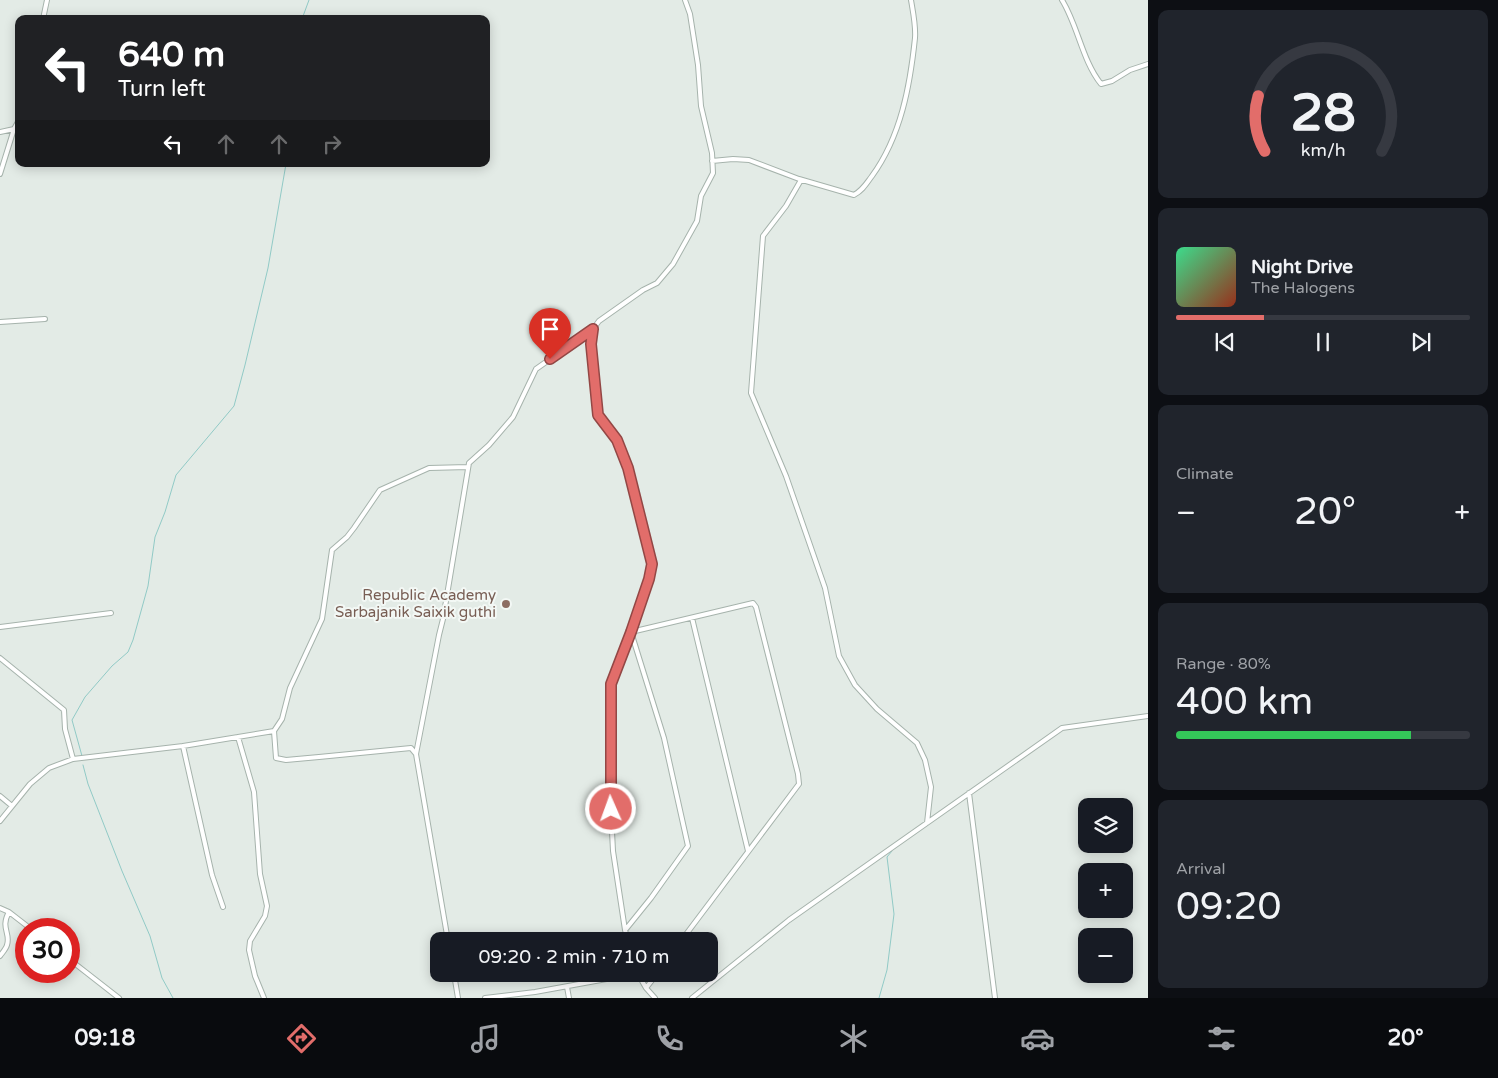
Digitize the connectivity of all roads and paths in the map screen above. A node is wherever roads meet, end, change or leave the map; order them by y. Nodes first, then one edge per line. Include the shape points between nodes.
1 (47, 0) edge
2 (685, 0) edge
3 (911, 0) edge
4 (1062, 0) edge
5 (44, 15) edge
6 (1148, 64) edge
7 (14, 129) joint
8 (0, 132) edge
9 (712, 161) junction
10 (0, 174) edge
11 (801, 180) junction
12 (45, 319) dead end
13 (0, 322) edge
14 (593, 329) junction
15 (468, 467) junction
16 (111, 613) dead end
17 (692, 618) junction
18 (0, 627) edge
19 (631, 632) junction
20 (0, 658) edge
21 (1148, 716) edge
22 (274, 731) junction
23 (238, 737) junction
24 (183, 746) junction
25 (416, 754) junction
26 (73, 759) junction
27 (969, 793) junction
28 (0, 796) edge
29 (12, 806) junction
30 (0, 821) edge
31 (927, 823) junction
32 (748, 851) junction
33 (0, 908) edge
34 (223, 908) dead end
35 (9, 912) junction
36 (17, 918) edge
37 (625, 930) joint
38 (446, 932) edge
39 (688, 932) edge
40 (0, 956) edge
41 (80, 968) edge
42 (455, 982) edge
43 (589, 982) edge
44 (643, 982) edge
45 (651, 982) edge
46 (567, 986) junction
47 (646, 988) junction
48 (119, 998) edge
49 (264, 998) edge
50 (458, 998) edge
51 (486, 998) edge
52 (570, 998) edge
53 (655, 998) edge
54 (692, 998) edge
55 (995, 998) edge

1 - 5 street
2 - 9 street via 690,14
3 - 11 street via 915,36 904,107 892,144 881,163 861,191 854,195
4 - 6 street via 1080,46 1101,84
7 - 8 street
7 - 10 street
9 - 11 street via 748,160
9 - 14 street via 712,173 701,196 697,222 673,264 657,283 599,321
11 - 31 street via 763,236 751,393 786,476 825,588 839,656 855,685 917,743 925,760 930,787
12 - 13 street
14 - 15 street via 536,369 513,417
14 - 19 street via 591,344 598,415 617,440 628,468 652,564
15 - 22 street via 429,468 380,490 347,537 332,550 322,619 290,688 282,719
15 - 25 street
16 - 18 street
17 - 19 street
17 - 32 street
17 - 32 street via 755,604 798,774 799,784
19 - 37 street via 611,684 613,851
19 - 37 street via 664,738 688,846
20 - 26 street via 64,710
21 - 27 street via 1062,728
22 - 23 street
22 - 25 street via 276,758 281,759 411,748
23 - 24 street
23 - 49 street via 254,792 260,874 267,906 249,950
24 - 26 street
24 - 34 street via 212,875
25 - 38 street
26 - 29 street via 49,768
27 - 31 street
27 - 55 street
28 - 29 street
29 - 30 street
31 - 54 street via 789,920
32 - 39 street
33 - 35 street
35 - 36 street
35 - 40 street via 4,920 7,946
41 - 48 street
42 - 50 street
43 - 46 street
44 - 47 street
45 - 47 street
46 - 51 street
46 - 52 street
47 - 53 street

